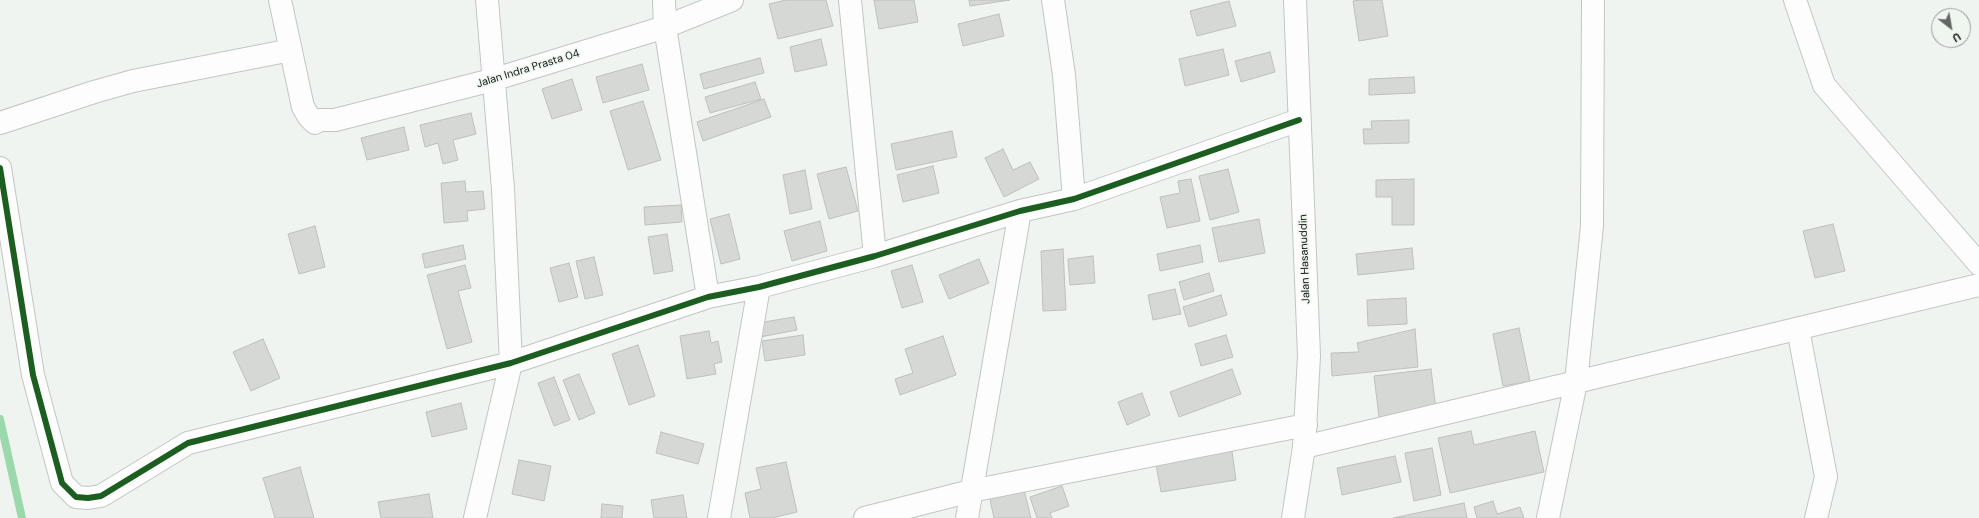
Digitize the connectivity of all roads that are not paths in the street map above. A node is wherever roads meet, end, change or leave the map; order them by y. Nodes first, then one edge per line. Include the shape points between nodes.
1 (280, 0) edge
2 (487, 0) edge
3 (664, 0) edge
4 (732, 0) edge
5 (850, 0) edge
6 (1053, 0) edge
7 (1295, 0) edge
8 (1593, 0) edge
9 (1795, 0) edge
10 (665, 27) junction
11 (291, 50) junction
12 (492, 80) junction
13 (1299, 120) junction
14 (0, 123) edge
15 (0, 168) edge
16 (1074, 198) junction
17 (1020, 211) junction
18 (875, 256) junction
19 (1979, 264) edge
20 (1979, 285) edge
21 (759, 286) junction
22 (708, 297) junction
23 (1798, 329) junction
24 (511, 363) junction
25 (1576, 382) junction
26 (1306, 425) junction
27 (1304, 447) junction
28 (971, 491) junction
29 (475, 518) edge
30 (719, 518) edge
31 (865, 518) edge
32 (967, 518) edge
33 (1292, 518) edge
34 (1548, 518) edge
35 (1816, 518) edge

1 - 11 street
2 - 12 street
3 - 10 street
4 - 10 street, Jalan Indra Prasta 04
5 - 18 street
6 - 16 street via 1064,75
7 - 13 street, Jalan Hasanuddin
8 - 25 street via 1592,226
9 - 19 street via 1824,85
10 - 12 street, Jalan Indra Prasta 04
10 - 22 street
11 - 12 street, Jalan Indra Prasta 04 via 303,107 314,122 335,120
11 - 14 street via 133,81
12 - 24 street via 503,189
13 - 16 street
13 - 26 street, Jalan Hasanuddin via 1309,356
15 - 24 street via 33,375 62,483 76,497 101,496 188,443
16 - 17 street
17 - 18 street
17 - 28 street
18 - 21 street
20 - 23 street
21 - 22 street
21 - 30 street
22 - 24 street
23 - 25 street
23 - 35 street via 1826,477
24 - 29 street
25 - 27 street
25 - 34 street
26 - 27 street, Jalan Hasanuddin
26 - 28 street
27 - 33 street, Jalan Hasanuddin
28 - 31 street
28 - 32 street

